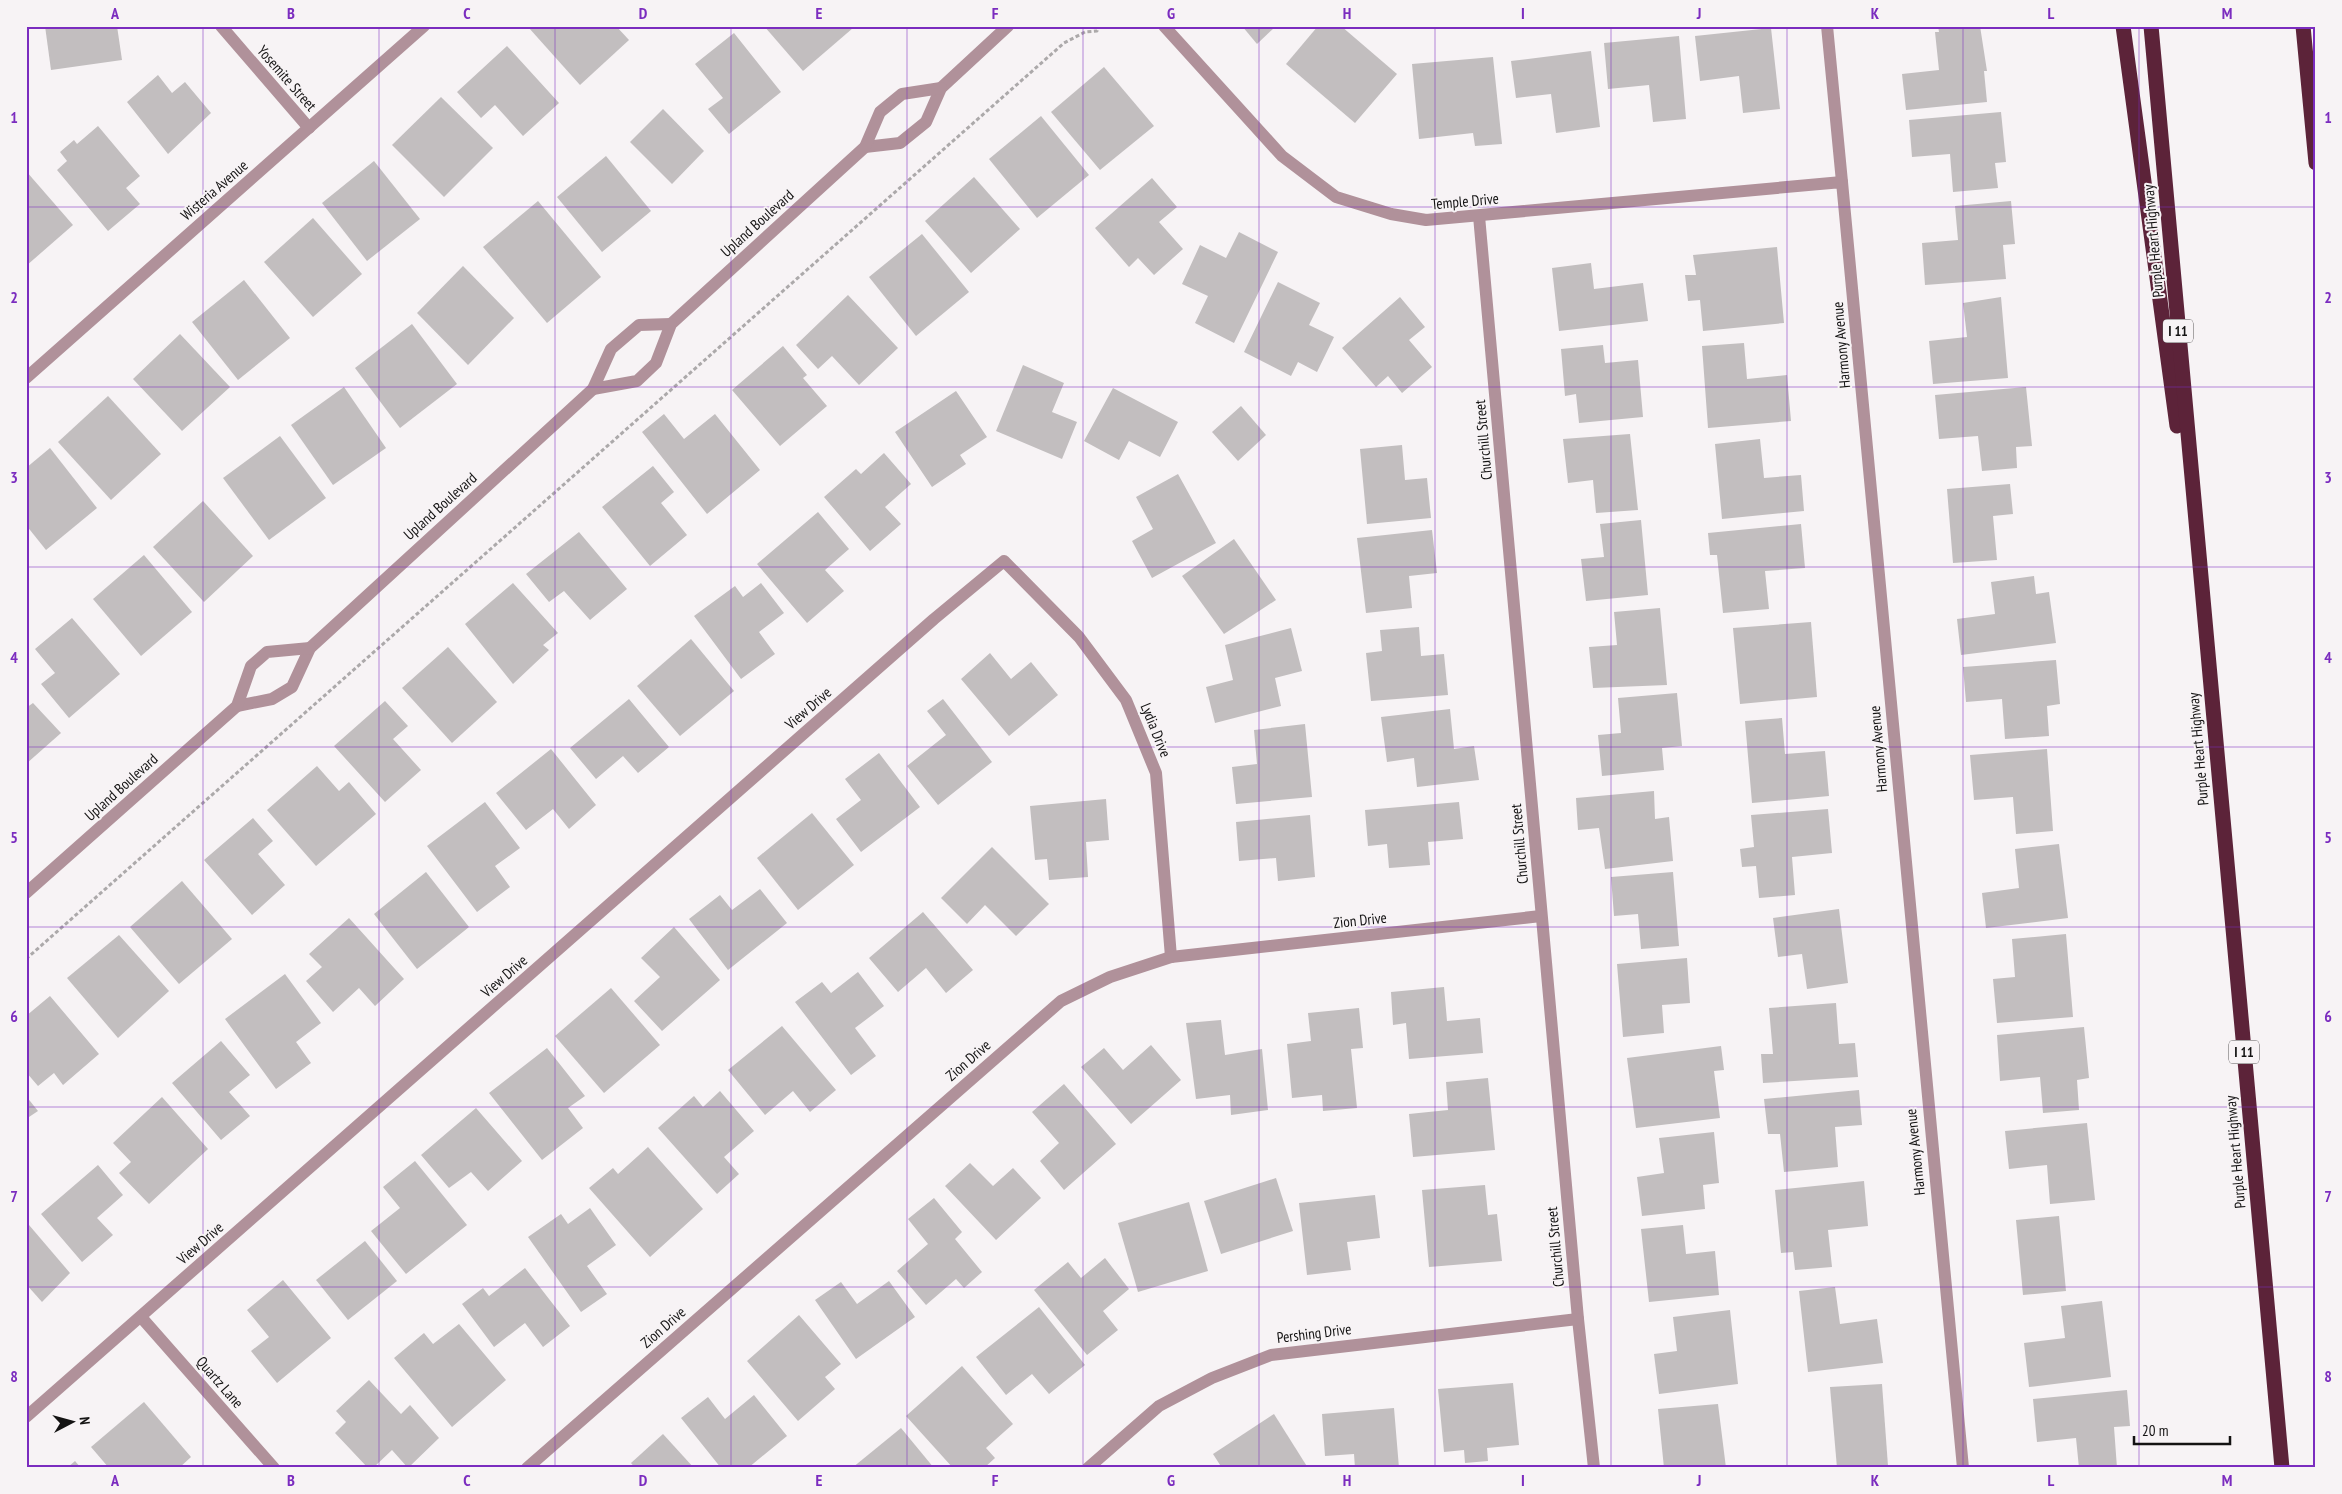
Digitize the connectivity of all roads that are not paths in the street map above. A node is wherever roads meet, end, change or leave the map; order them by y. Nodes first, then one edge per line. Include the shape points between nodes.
1 (221, 26) edge
2 (424, 26) edge
3 (1008, 26) edge
4 (1164, 26) edge
5 (1827, 26) edge
6 (2123, 26) edge
7 (2151, 26) edge
8 (2303, 26) edge
9 (941, 88) junction
10 (309, 128) junction
11 (865, 147) junction
12 (2316, 163) edge
13 (1842, 182) junction
14 (1480, 216) junction
15 (671, 324) junction
16 (26, 378) edge
17 (593, 389) junction
18 (1004, 561) joint
19 (2206, 636) junction
20 (310, 648) junction
21 (237, 706) junction
22 (26, 893) edge
23 (1541, 916) junction
24 (1172, 957) junction
25 (141, 1317) junction
26 (1578, 1319) junction
27 (26, 1417) edge
28 (274, 1468) edge
29 (527, 1468) edge
30 (1088, 1468) edge
31 (1594, 1468) edge
32 (1963, 1468) edge
33 (2282, 1468) edge

1 - 10 street, Yosemite Street
2 - 10 street, Wisteria Avenue
3 - 9 street
4 - 14 street, Temple Drive via 1282,156 1336,197 1391,214 1426,220
5 - 13 street, Harmony Avenue
6 - 19 highway
7 - 19 highway, Purple Heart Highway / I 11
8 - 12 highway
9 - 11 street, Upland Boulevard via 902,94 880,112
9 - 11 street via 926,122 900,144
10 - 16 street, Wisteria Avenue
11 - 15 street, Upland Boulevard
13 - 14 street, Temple Drive
13 - 32 street, Harmony Avenue
14 - 23 street, Churchill Street
15 - 17 street, Upland Boulevard via 656,363 637,381
15 - 17 street, Upland Boulevard via 638,325 611,349
17 - 20 street, Upland Boulevard
18 - 24 street, Lydia Drive via 1079,637 1130,709 1156,773
18 - 25 street, View Drive
19 - 33 highway, Purple Heart Highway / I 11
20 - 21 street, Upland Boulevard via 292,686 272,699
20 - 21 street, Upland Boulevard via 267,652 251,666
21 - 22 street, Upland Boulevard
23 - 24 street, Zion Drive
23 - 26 street, Churchill Street
24 - 29 street, Zion Drive via 1110,977 1061,1001
25 - 27 street, View Drive
25 - 28 street, Quartz Lane
26 - 30 street, Pershing Drive via 1271,1355 1212,1378 1159,1406
26 - 31 street, Churchill Street

